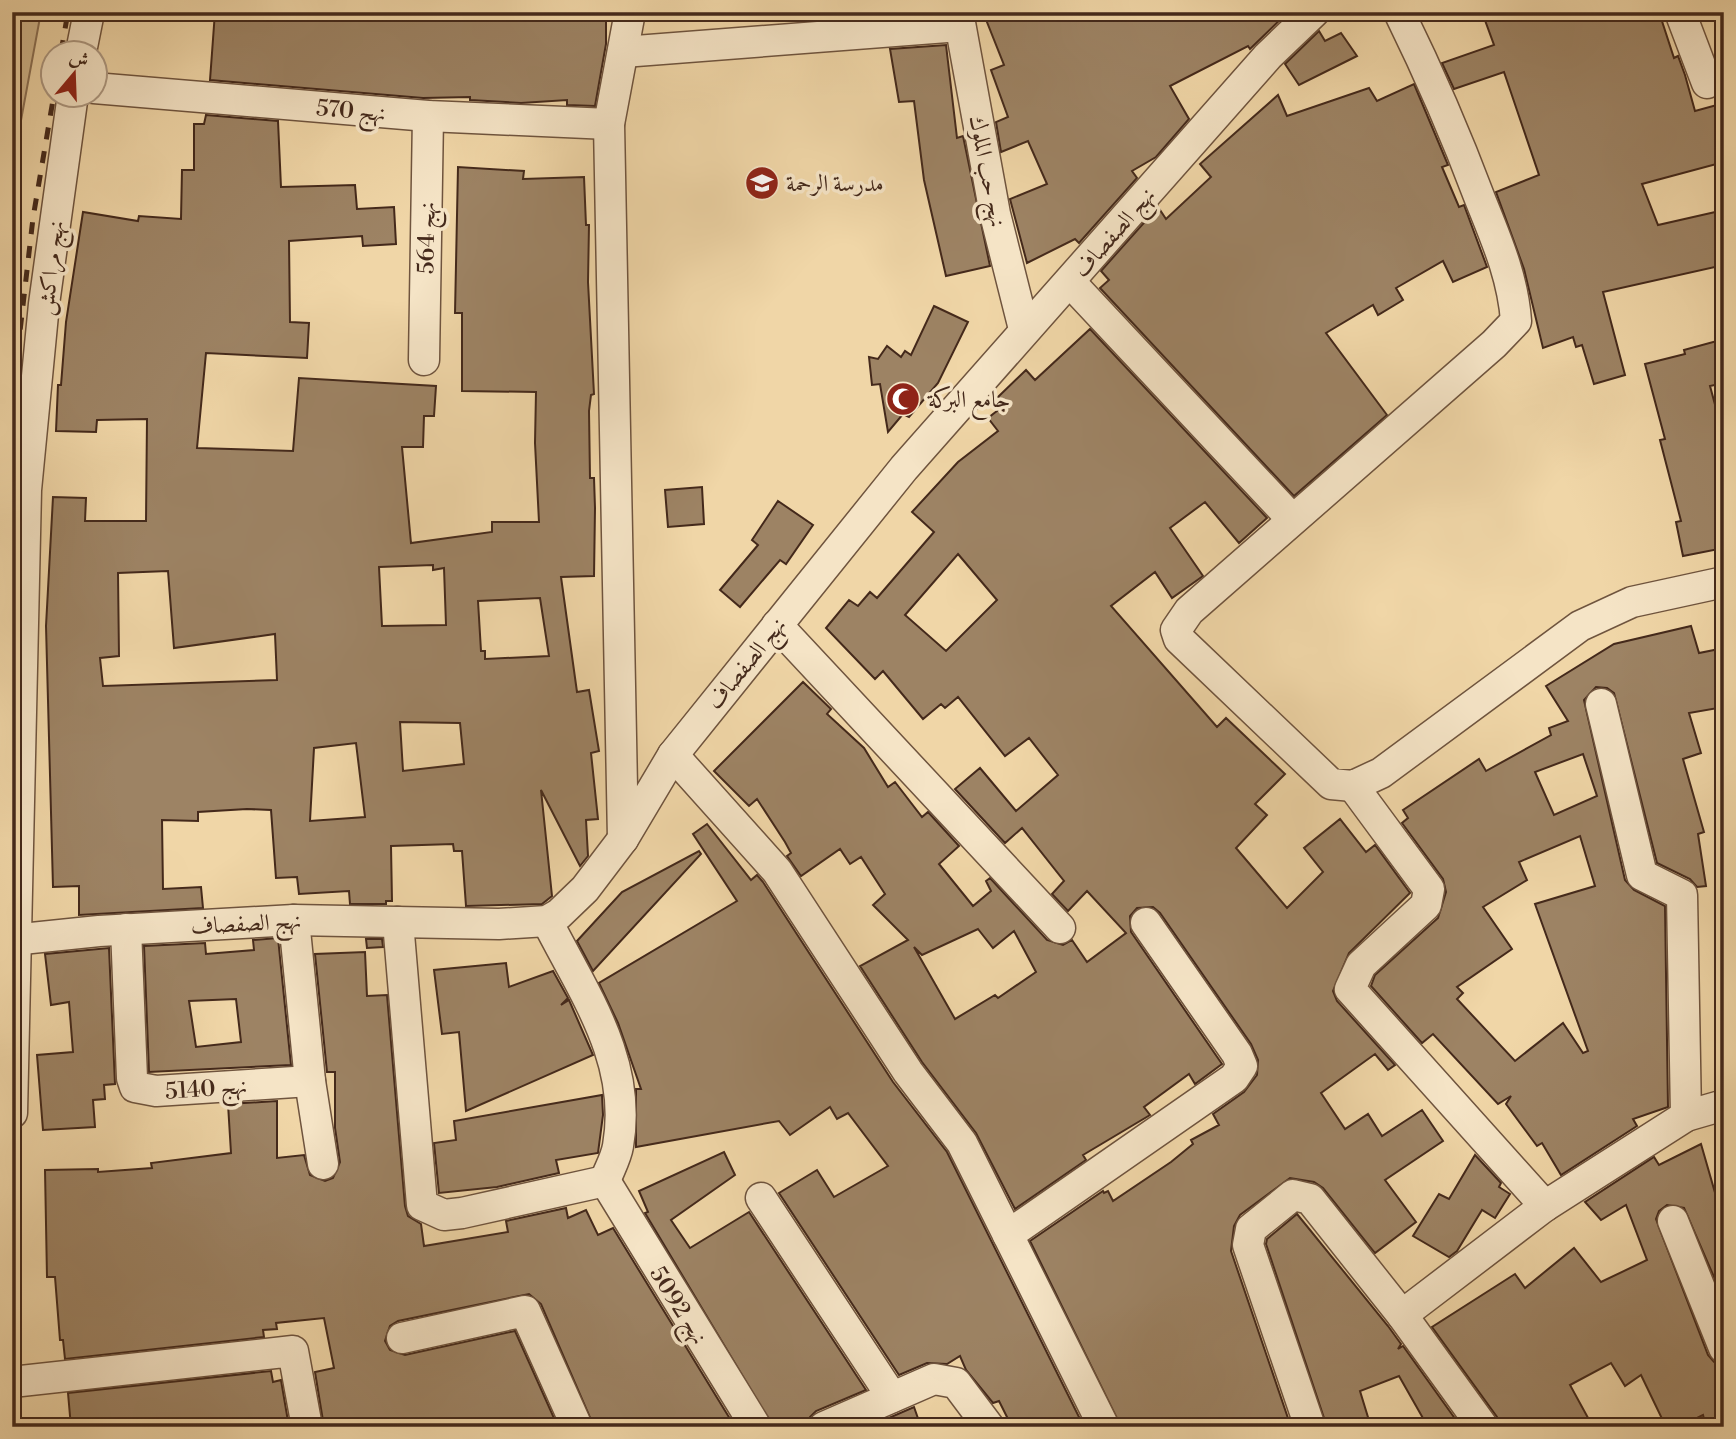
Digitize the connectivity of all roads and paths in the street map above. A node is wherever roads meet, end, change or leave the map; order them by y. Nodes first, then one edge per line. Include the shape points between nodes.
1 (89, 12) edge
2 (630, 12) edge
3 (1314, 12) edge
4 (1399, 12) edge
5 (1680, 12) edge
6 (959, 19) edge
7 (84, 38) edge
8 (623, 52) junction
9 (1707, 83) dead end
10 (108, 89) edge
11 (71, 108) edge
12 (428, 116) junction
13 (609, 124) junction
14 (1070, 282) junction
15 (1024, 329) junction
16 (424, 360) dead end
17 (1292, 519) junction
18 (1724, 582) edge
19 (777, 625) junction
20 (1601, 704) dead end
21 (673, 755) junction
22 (1353, 786) junction
23 (623, 839) junction
24 (294, 920) junction
25 (547, 921) junction
26 (398, 922) junction
27 (1146, 923) dead end
28 (1060, 928) dead end
29 (126, 929) junction
30 (14, 940) edge
31 (310, 1081) junction
32 (1724, 1105) edge
33 (12, 1113) edge
34 (1686, 1116) junction
35 (323, 1164) dead end
36 (605, 1181) junction
37 (761, 1198) dead end
38 (1545, 1206) junction
39 (1673, 1221) dead end
40 (1008, 1235) junction
41 (1402, 1315) junction
42 (402, 1338) dead end
43 (1724, 1348) edge
44 (12, 1382) edge
45 (892, 1398) junction
46 (307, 1427) edge
47 (577, 1427) edge
48 (756, 1427) edge
49 (824, 1427) edge
50 (989, 1427) edge
51 (1104, 1427) edge
52 (1310, 1427) edge
53 (1483, 1427) edge

1 - 7 street
2 - 8 street
3 - 14 street, نهج الصفصاف via 1268,56
4 - 17 street via 1440,95 1504,260 1515,296 1516,321
5 - 9 street
6 - 8 street
6 - 15 street, نهج حب الملوك via 995,214
8 - 13 street
10 - 12 street, نهج 570
11 - 30 street, نهج مراكش via 44,304 26,490
12 - 13 street, نهج 570
12 - 16 street, نهج 564
13 - 23 street
14 - 15 street, نهج الصفصاف
14 - 17 street
15 - 19 street, نهج الصفصاف
17 - 22 street via 1189,611 1176,630 1185,648 1331,784
18 - 22 street via 1632,602 1580,626 1381,773
19 - 21 street, نهج الصفصاف
19 - 28 street
20 - 34 street via 1642,875 1682,895
21 - 23 street, نهج الصفصاف
21 - 40 street via 777,871 908,1072 962,1143
22 - 38 street via 1429,889 1426,905 1361,965 1350,989
23 - 25 street, نهج الصفصاف via 573,902
24 - 26 street, نهج الصفصاف
24 - 29 street, نهج الصفصاف
24 - 31 street
25 - 26 street, نهج الصفصاف
25 - 36 street via 616,1061 621,1089 618,1146
26 - 36 street via 422,1205 430,1212 453,1214
27 - 40 street via 1242,1066 1234,1078
29 - 30 street, نهج الصفصاف
29 - 31 street, نهج 5140 via 135,1087 156,1091
30 - 33 street, نهج مراكش
31 - 35 street
32 - 34 street
34 - 38 street
36 - 48 street, نهج 5092
37 - 45 street
38 - 41 street
39 - 43 street
40 - 51 street
41 - 52 street via 1310,1199 1287,1198 1251,1229 1248,1245
41 - 53 street
42 - 47 street via 525,1311
44 - 46 street via 293,1351
45 - 49 street
45 - 50 street via 933,1379 945,1379 965,1392

